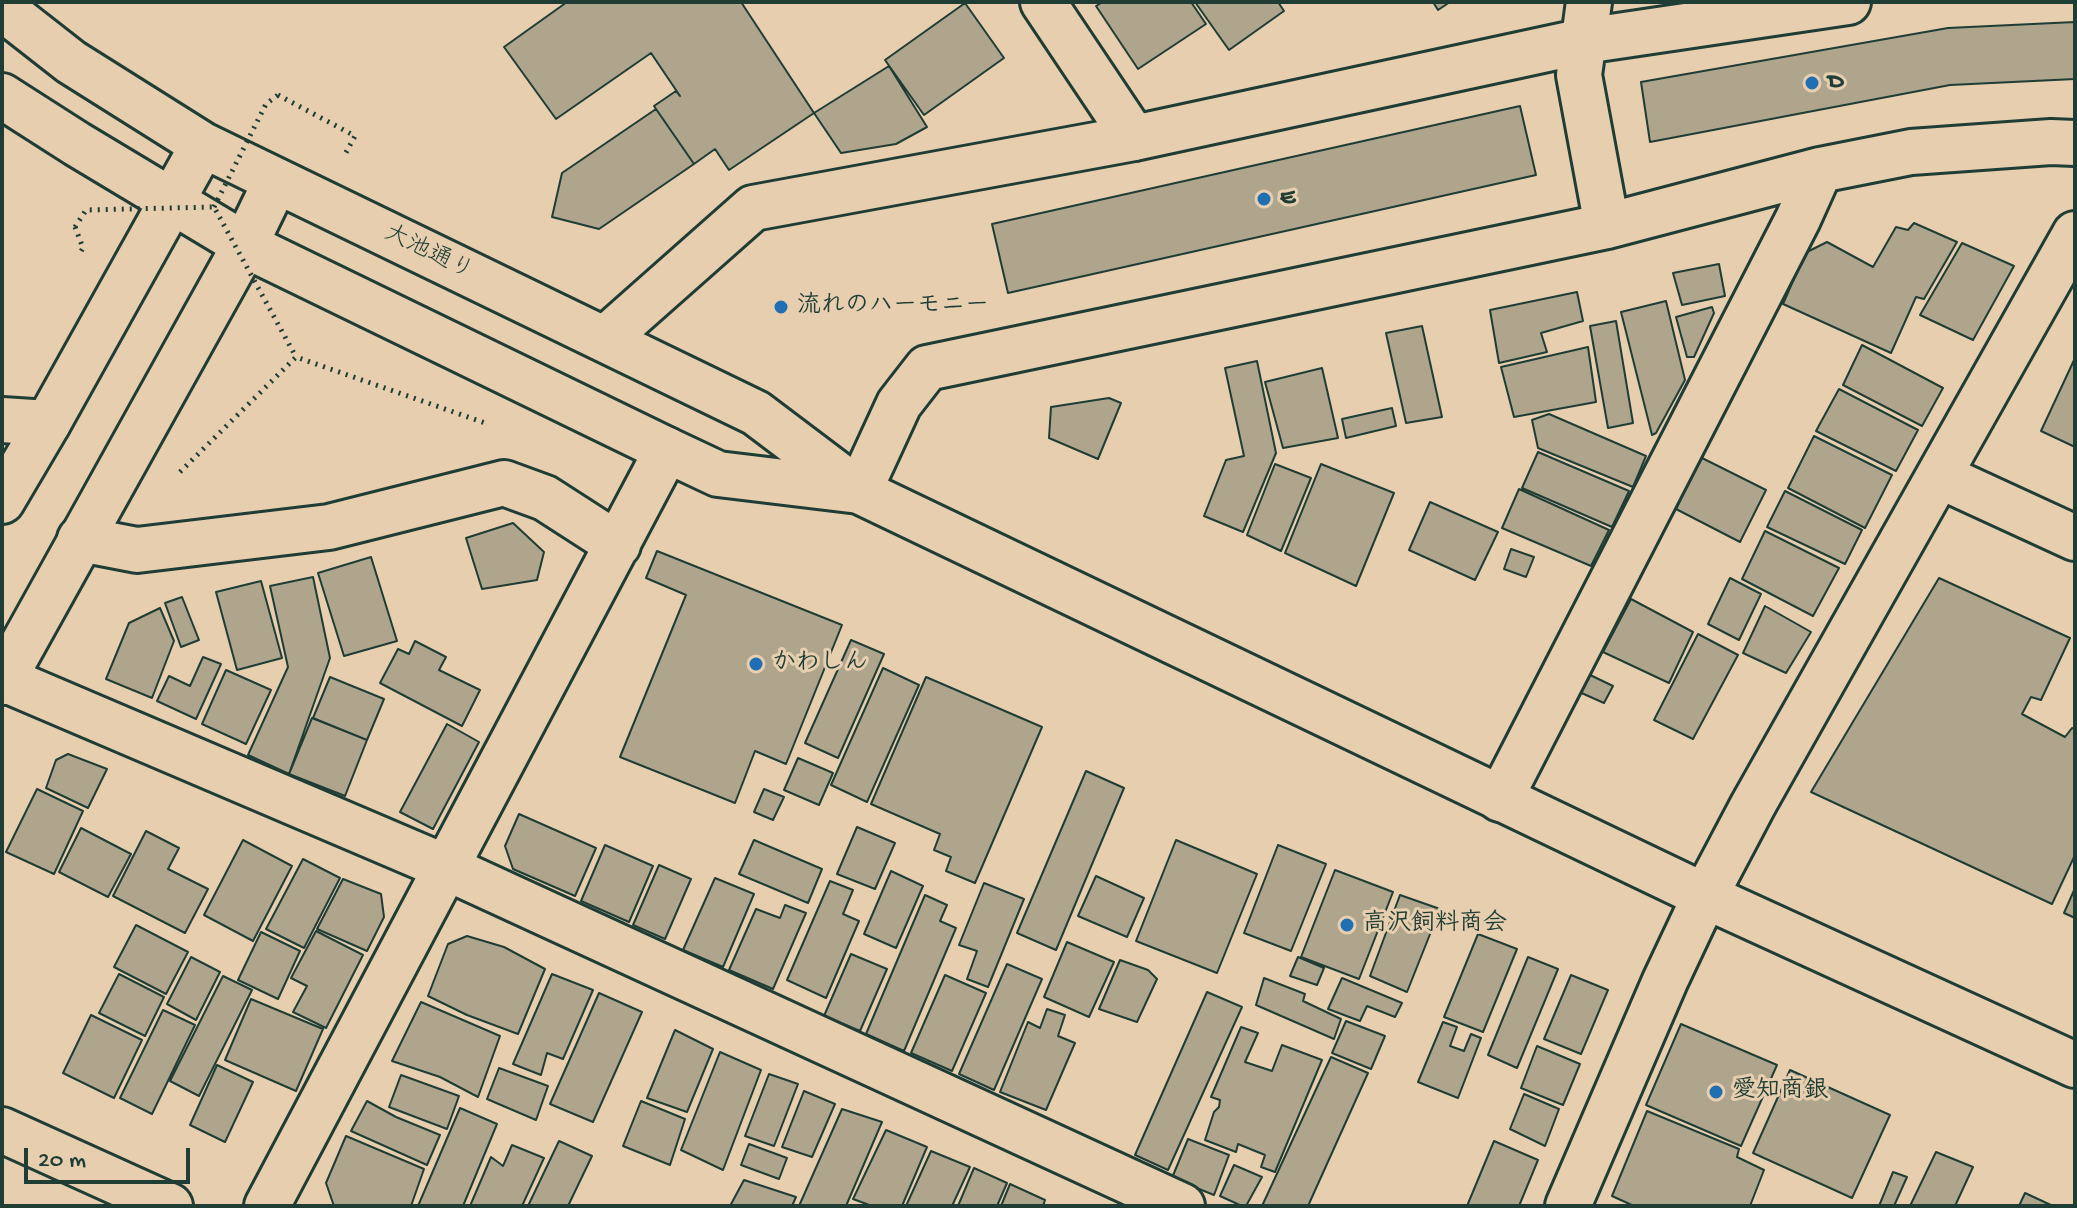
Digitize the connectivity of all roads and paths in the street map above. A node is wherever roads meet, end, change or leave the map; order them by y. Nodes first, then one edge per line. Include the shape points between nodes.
1 (1043, 2) edge
2 (1848, 2) edge
3 (2, 8) edge
4 (1586, 22) edge
5 (2, 96) edge
6 (1134, 138) junction
7 (2075, 143) edge
8 (203, 145) junction
9 (344, 156) dead end
10 (1820, 170) junction
11 (276, 181) junction
12 (170, 201) junction
13 (214, 207) junction
14 (1607, 226) junction
15 (75, 227) dead end
16 (2075, 234) edge
17 (245, 245) junction
18 (605, 339) junction
19 (296, 357) junction
20 (2, 420) edge
21 (48, 423) junction
22 (499, 428) dead end
23 (667, 450) junction
24 (178, 474) dead end
25 (1940, 476) junction
26 (859, 491) junction
27 (2, 501) edge
28 (2075, 538) edge
29 (80, 539) junction
30 (618, 545) junction
31 (3, 680) edge
32 (1500, 799) junction
33 (445, 867) junction
34 (1705, 896) junction
35 (2075, 1065) edge
36 (2, 1130) edge
37 (170, 1206) edge
38 (267, 1206) edge
39 (1182, 1206) edge
40 (1568, 1206) edge

1 - 6 street
2 - 4 street
3 - 8 street, 大池通り via 71,62
4 - 6 street
4 - 14 street via 1579,75
5 - 12 street
6 - 18 street via 753,208
7 - 10 street via 1911,152
8 - 11 street, 大池通り
8 - 12 street
9 - 13 path, bridge via 355,136 278,95 266,104
10 - 14 street
10 - 32 street
11 - 17 street
11 - 18 street, 大池通り
12 - 17 street
12 - 21 street
13 - 15 path, bridge via 86,210
13 - 19 path, bridge
14 - 26 street via 927,368 899,404
16 - 25 street
17 - 23 street
17 - 29 street
18 - 26 street, 大池通り via 756,413
19 - 22 path
19 - 24 path
20 - 21 street
21 - 27 street
23 - 26 street via 718,474
23 - 30 street
25 - 28 street
25 - 34 street
26 - 32 street
29 - 30 street via 137,550 329,527 504,483 545,498
29 - 31 street
30 - 33 street
31 - 33 street
32 - 34 street
33 - 38 street
33 - 39 street
34 - 35 street
34 - 40 street
36 - 37 street

